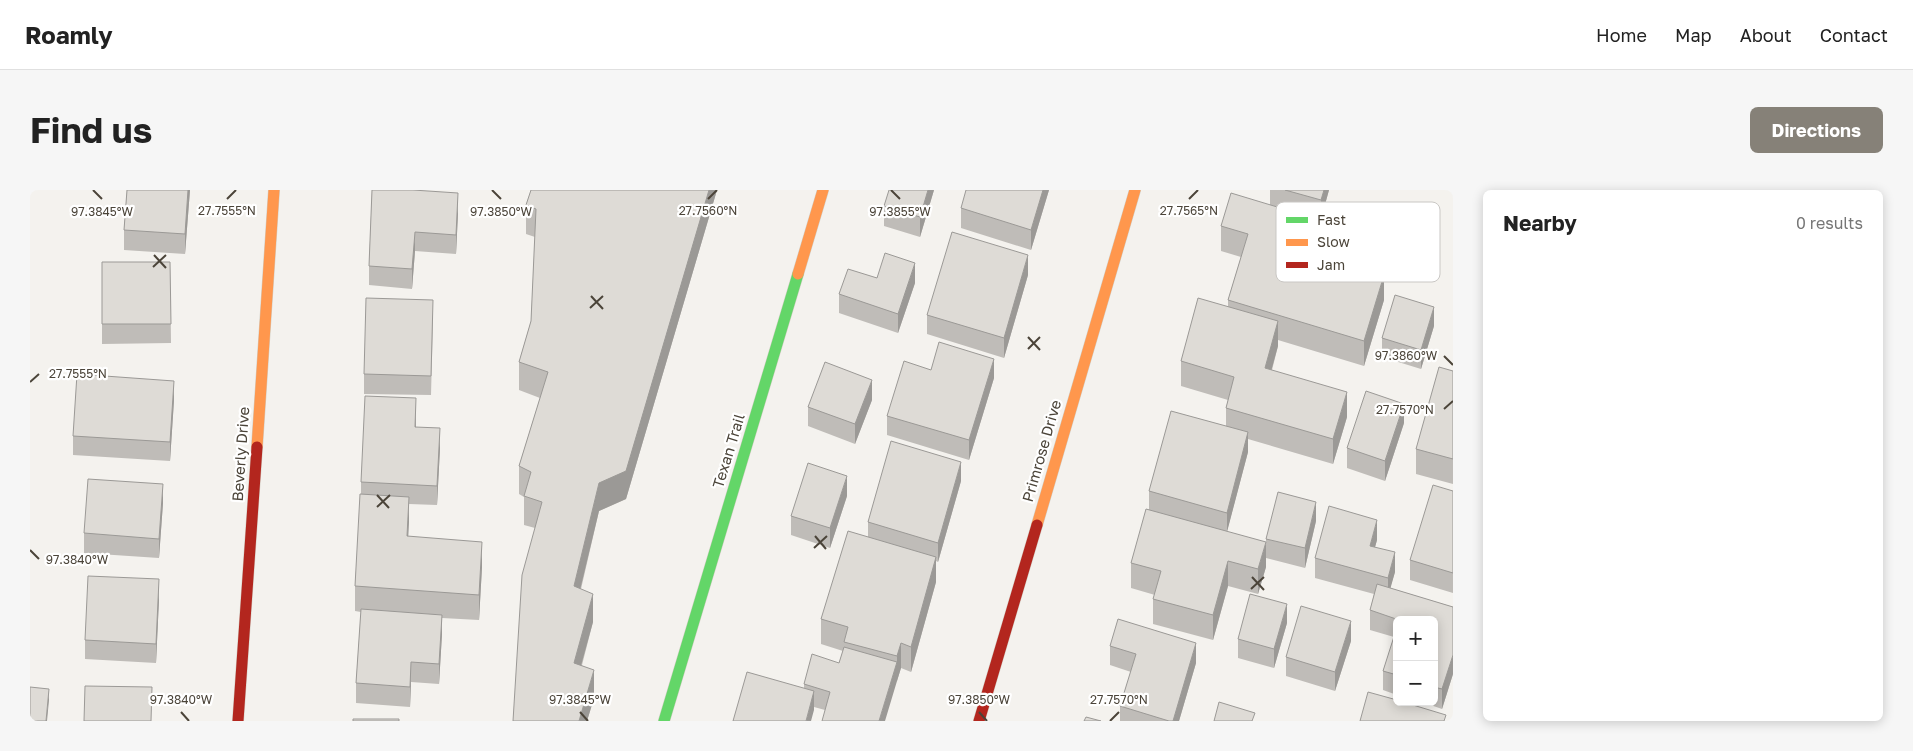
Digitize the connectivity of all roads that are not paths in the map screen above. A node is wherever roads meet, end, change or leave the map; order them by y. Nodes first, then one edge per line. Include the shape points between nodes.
1 (274, 190) edge
2 (823, 190) edge
3 (1135, 190) edge
4 (238, 721) edge
5 (664, 721) edge
6 (979, 721) edge

1 - 4 street, Beverly Drive
2 - 5 street, Texan Trail
3 - 6 street, Primrose Drive

